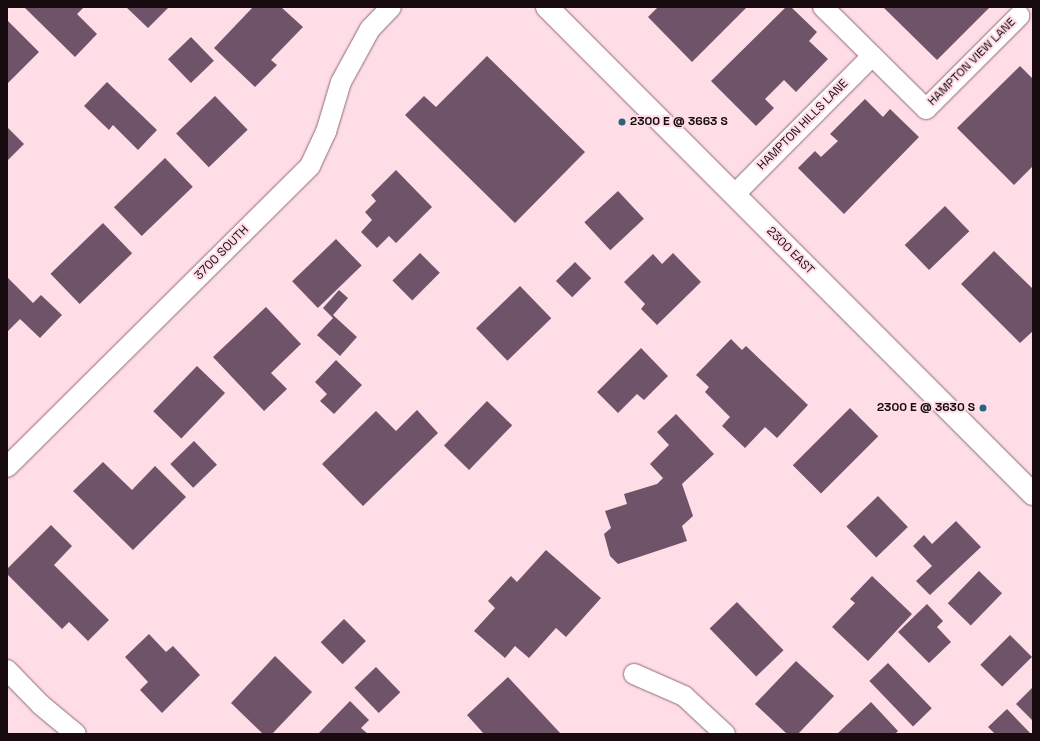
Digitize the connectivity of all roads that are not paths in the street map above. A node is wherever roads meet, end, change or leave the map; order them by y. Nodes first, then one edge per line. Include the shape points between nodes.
1 (391, 7) edge
2 (547, 7) edge
3 (823, 7) edge
4 (1019, 16) dead end
5 (872, 56) junction
6 (734, 195) junction
7 (7, 467) edge
8 (1033, 494) edge
9 (7, 670) edge
10 (634, 674) dead end
11 (76, 734) edge
12 (725, 734) edge

1 - 7 street, 3700 SOUTH via 370,29 342,82 326,132 310,166
2 - 6 main road, 2300 EAST
3 - 5 street
4 - 5 street, HAMPTON VIEW LANE via 926,109
5 - 6 street, HAMPTON HILLS LANE
6 - 8 main road, 2300 EAST
9 - 11 street via 41,705
10 - 12 street via 684,696

